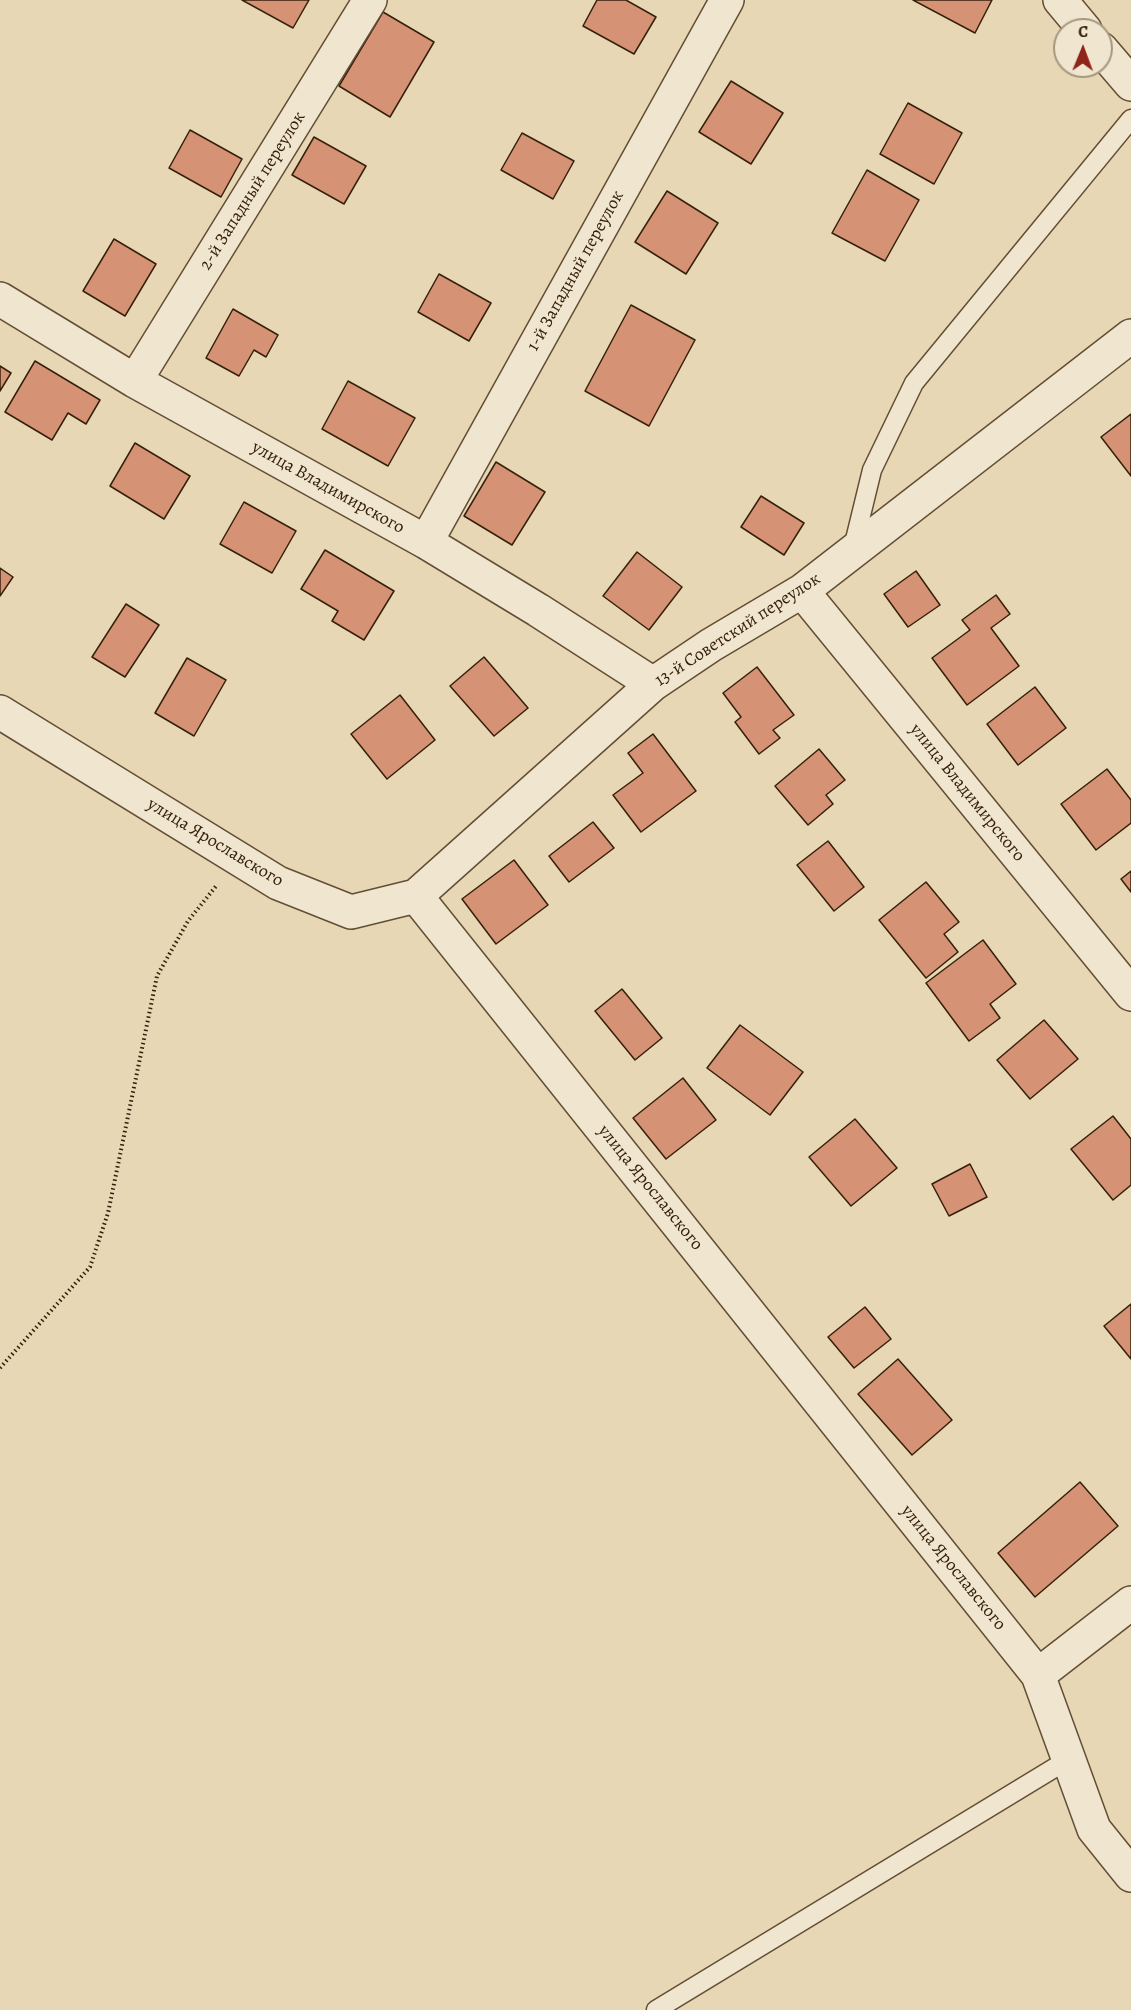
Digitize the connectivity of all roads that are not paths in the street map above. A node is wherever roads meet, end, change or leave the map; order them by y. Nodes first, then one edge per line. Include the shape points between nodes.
1 (370, 0) edge
2 (727, 0) edge
3 (1060, 0) edge
4 (1075, 18) edge
5 (1113, 63) edge
6 (1131, 84) edge
7 (1131, 119) edge
8 (0, 299) edge
9 (1131, 336) edge
10 (135, 381) junction
11 (426, 542) junction
12 (852, 553) junction
13 (802, 591) junction
14 (653, 684) junction
15 (0, 712) edge
16 (416, 896) junction
17 (1131, 994) edge
18 (1131, 1602) edge
19 (1038, 1675) junction
20 (1069, 1759) junction
21 (1131, 1875) edge
22 (656, 2010) edge

1 - 10 street, 2-й Западный переулок
2 - 11 street, 1-й Западный переулок
3 - 4 street
5 - 6 street
7 - 12 lane via 914,383 872,470
8 - 10 street, улица Владимирского
9 - 12 street, 13-й Советский переулок
10 - 11 street, улица Владимирского
11 - 14 street, улица Владимирского
12 - 13 street, 13-й Советский переулок
13 - 14 street, 13-й Советский переулок
13 - 17 street, улица Владимирского
14 - 16 street, 13-й Советский переулок
15 - 16 street, улица Ярославского via 278,883 351,912
16 - 19 street, улица Ярославского
18 - 19 street
19 - 20 street, улица Ярославского
20 - 21 street, улица Ярославского via 1094,1828
20 - 22 lane

